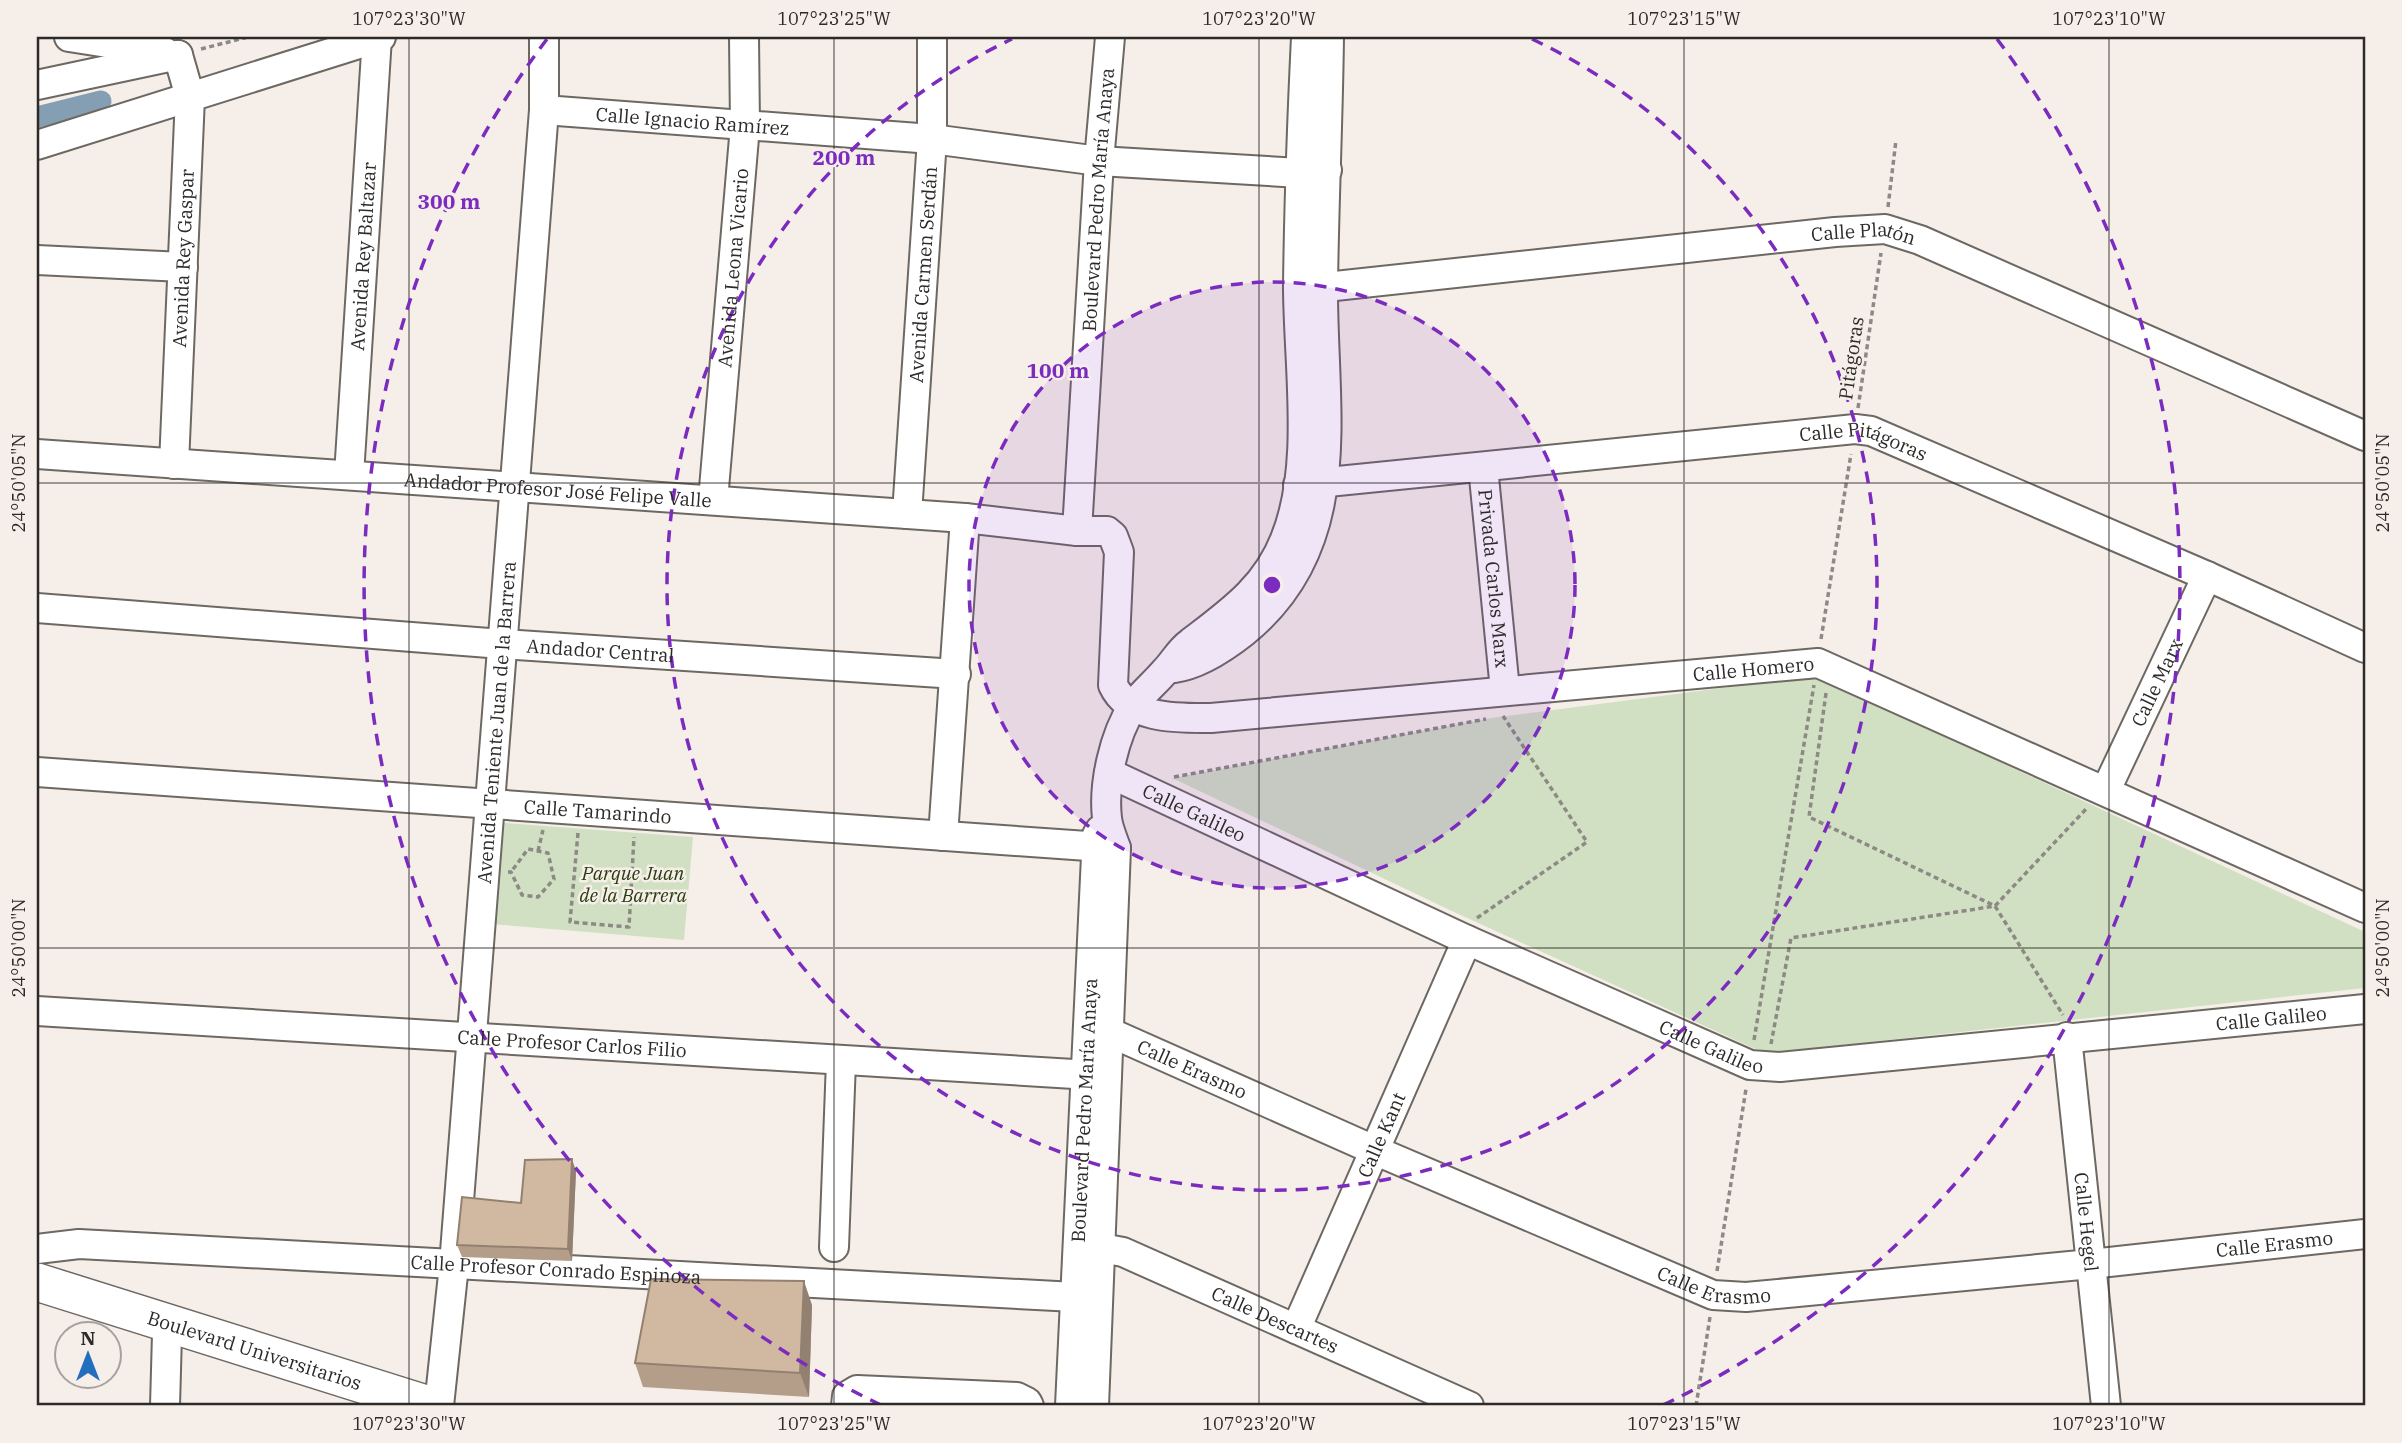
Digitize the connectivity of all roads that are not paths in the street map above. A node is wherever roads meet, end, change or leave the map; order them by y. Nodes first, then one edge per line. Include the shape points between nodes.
1 (69, 37) edge
2 (378, 37) edge
3 (544, 37) edge
4 (744, 37) edge
5 (932, 37) edge
6 (1110, 37) edge
7 (1306, 37) edge
8 (1329, 37) edge
9 (178, 55) junction
10 (37, 85) edge
11 (190, 97) junction
12 (544, 110) junction
13 (746, 126) junction
14 (932, 139) junction
15 (37, 145) edge
16 (1100, 161) junction
17 (1314, 172) junction
18 (37, 260) edge
19 (183, 267) junction
20 (1311, 289) junction
21 (2365, 436) edge
22 (37, 454) edge
23 (174, 464) junction
24 (1483, 467) junction
25 (349, 475) junction
26 (1311, 484) junction
27 (514, 487) junction
28 (713, 500) junction
29 (907, 513) junction
30 (965, 517) junction
31 (1077, 531) junction
32 (2207, 576) junction
33 (37, 608) edge
34 (502, 644) junction
35 (2365, 648) edge
36 (956, 674) junction
37 (1504, 703) junction
38 (1133, 707) junction
39 (37, 772) edge
40 (1109, 773) junction
41 (2098, 797) junction
42 (490, 804) junction
43 (943, 836) junction
44 (1106, 848) junction
45 (2365, 908) edge
46 (1467, 940) junction
47 (2365, 1009) edge
48 (37, 1011) edge
49 (2067, 1029) junction
50 (1109, 1032) junction
51 (472, 1038) junction
52 (841, 1061) junction
53 (1096, 1075) junction
54 (1374, 1150) junction
55 (2365, 1234) edge
56 (1089, 1246) junction
57 (834, 1247) dead end
58 (37, 1249) edge
59 (2091, 1264) junction
60 (454, 1265) junction
61 (37, 1282) edge
62 (37, 1293) edge
63 (1075, 1297) junction
64 (166, 1328) junction
65 (1296, 1329) junction
66 (165, 1406) edge
67 (388, 1406) edge
68 (432, 1406) edge
69 (439, 1406) edge
70 (846, 1406) edge
71 (1029, 1406) edge
72 (1070, 1406) edge
73 (1094, 1406) edge
74 (1469, 1406) edge
75 (2106, 1406) edge

1 - 9 street
2 - 11 street
2 - 25 street, Avenida Rey Baltazar
3 - 12 street, Avenida Teniente Juan de la Barrera
4 - 13 street, Avenida Leona Vicario
5 - 14 street, Avenida Carmen Serdán
6 - 16 street, Boulevard Pedro María Anaya
7 - 17 street
8 - 17 street
9 - 10 street
9 - 11 street, Avenida Rey Gaspar
11 - 15 street
11 - 19 street, Avenida Rey Gaspar
12 - 13 street, Calle Ignacio Ramírez
12 - 27 street, Avenida Teniente Juan de la Barrera
13 - 14 street, Calle Ignacio Ramírez
13 - 28 street, Avenida Leona Vicario
14 - 16 street, Calle Ignacio Ramírez
14 - 29 street, Avenida Carmen Serdán
16 - 17 street, Calle Ignacio Ramírez
16 - 31 street, Boulevard Pedro María Anaya
17 - 20 street
18 - 19 street
19 - 23 street, Avenida Rey Gaspar
20 - 21 street, Calle Platón via 1885,229 1920,240
20 - 26 street via 1327,428
22 - 23 street, Andador Profesor José Felipe Valle
23 - 25 street, Andador Profesor José Felipe Valle
24 - 26 street, Calle Pitágoras
24 - 32 street, Calle Pitágoras via 1871,431
24 - 37 street, Privada Carlos Marx
25 - 27 street, Andador Profesor José Felipe Valle
26 - 38 street, Boulevard Pedro María Anaya via 1308,547 1278,600 1229,643 1184,667 1168,669
27 - 28 street, Andador Profesor José Felipe Valle
27 - 34 street, Avenida Teniente Juan de la Barrera
28 - 29 street, Andador Profesor José Felipe Valle
29 - 30 street, Andador Profesor José Felipe Valle
30 - 31 street, Andador Profesor José Felipe Valle
30 - 36 street
31 - 38 street via 1107,531 1118,544 1113,685 1118,696
32 - 35 street, Calle Pitágoras
32 - 41 street, Calle Marx
33 - 34 street, Andador Central
34 - 36 street, Andador Central
34 - 42 street, Avenida Teniente Juan de la Barrera
36 - 43 street
37 - 38 street, Calle Homero via 1212,718 1181,718
37 - 41 street, Calle Homero via 1816,670
38 - 40 street, Boulevard Pedro María Anaya via 1115,744
39 - 42 street, Calle Tamarindo
40 - 44 street, Boulevard Pedro María Anaya via 1107,818 1097,835
40 - 46 street, Calle Galileo
41 - 45 street, Calle Homero
42 - 43 street, Calle Tamarindo
42 - 51 street, Avenida Teniente Juan de la Barrera via 498,871
43 - 44 street, Calle Tamarindo
44 - 50 street, Boulevard Pedro María Anaya
44 - 53 street, Boulevard Pedro María Anaya
46 - 49 street, Calle Galileo via 1755,1051 1780,1067
46 - 54 street, Calle Kant
47 - 49 street, Calle Galileo
48 - 51 street, Calle Profesor Carlos Filio
49 - 59 street, Calle Hegel
50 - 53 street, Boulevard Pedro María Anaya
50 - 54 street, Calle Erasmo
51 - 52 street, Calle Profesor Carlos Filio
51 - 60 street, Avenida Teniente Juan de la Barrera
52 - 53 street, Calle Profesor Carlos Filio
52 - 57 street
53 - 56 street, Boulevard Pedro María Anaya
54 - 59 street, Calle Erasmo via 1713,1296 1746,1297
54 - 65 street, Calle Kant
55 - 59 street, Calle Erasmo
56 - 63 street, Boulevard Pedro María Anaya
56 - 65 street, Calle Descartes via 1123,1252
56 - 73 street, Boulevard Pedro María Anaya
58 - 60 street, Calle Profesor Conrado Espinoza via 79,1244
59 - 75 street, Calle Hegel
60 - 63 street, Calle Profesor Conrado Espinoza
60 - 69 street, Avenida Teniente Juan de la Barrera
61 - 64 main road, Boulevard Universitarios
62 - 64 main road, Boulevard Universitarios
63 - 72 street, Boulevard Pedro María Anaya
64 - 66 street
64 - 67 main road, Boulevard Universitarios
64 - 68 main road, Boulevard Universitarios
65 - 74 street, Calle Descartes
70 - 71 street via 847,1396 857,1390 1017,1397

